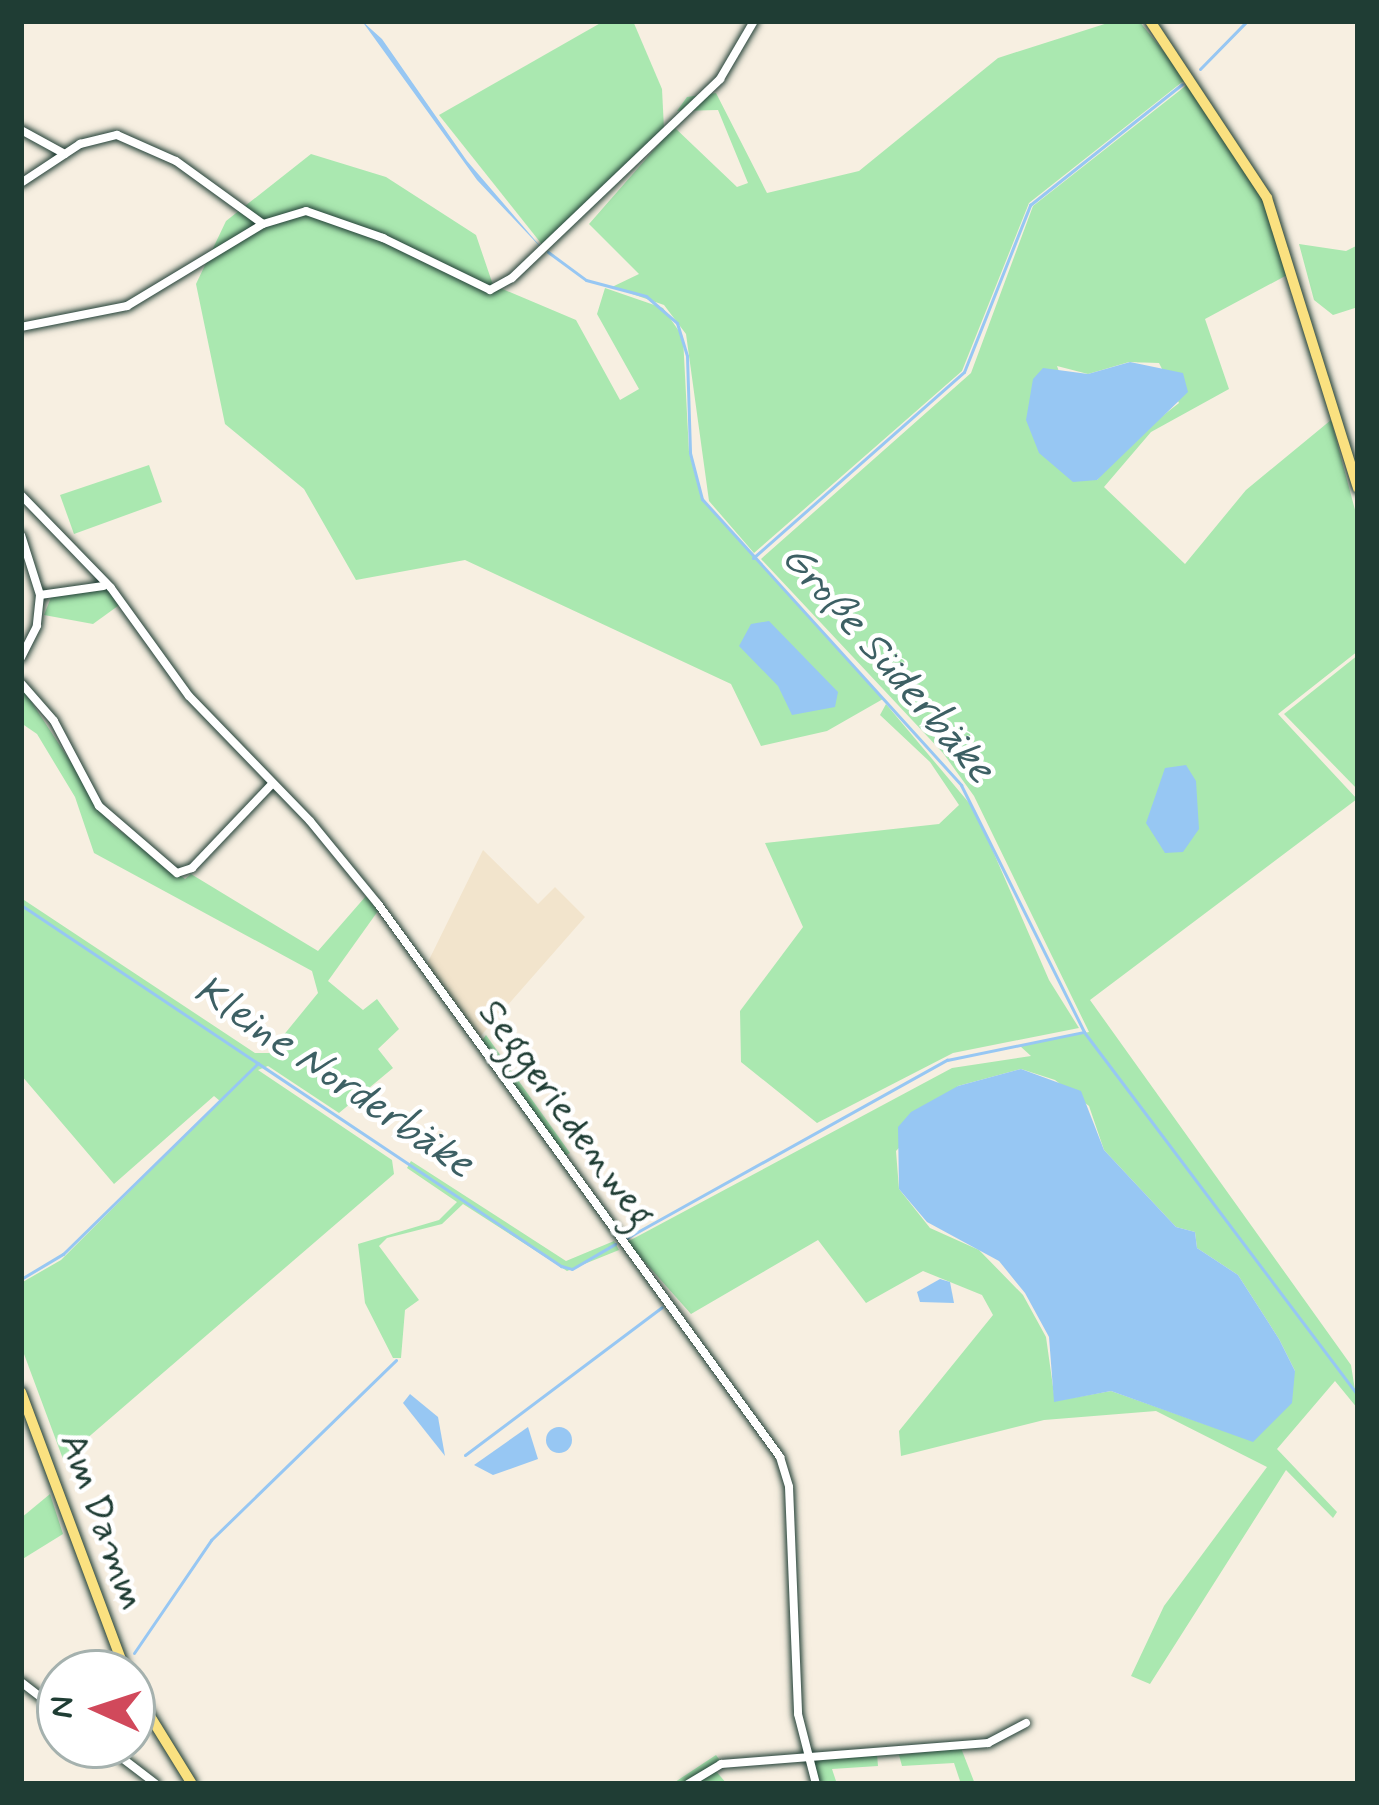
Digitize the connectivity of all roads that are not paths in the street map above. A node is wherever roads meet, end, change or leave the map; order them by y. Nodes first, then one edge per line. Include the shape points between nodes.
1 (754, 21) edge
2 (1150, 21) edge
3 (21, 130) edge
4 (64, 154) junction
5 (21, 182) edge
6 (263, 224) junction
7 (21, 327) edge
8 (1358, 488) edge
9 (21, 495) edge
10 (21, 536) edge
11 (104, 586) junction
12 (40, 595) junction
13 (21, 658) edge
14 (21, 683) edge
15 (273, 783) junction
16 (21, 1392) edge
17 (117, 1649) edge
18 (1026, 1724) dead end
19 (156, 1726) edge
20 (805, 1753) junction
21 (192, 1784) edge
22 (688, 1784) edge
23 (816, 1784) edge

1 - 6 street via 720,79 490,290 315,212
2 - 8 main road via 1267,197
3 - 4 street
4 - 5 street
4 - 6 street via 96,136 136,140
6 - 7 street via 127,306
9 - 11 street, Seggeriedenweg
10 - 12 street
11 - 12 street
11 - 15 street, Seggeriedenweg via 189,696
12 - 13 street via 37,626
14 - 15 street via 100,806 177,873 192,868
15 - 20 street, Seggeriedenweg via 377,904 619,1242 694,1330 730,1396 788,1472
16 - 17 main road, Am Damm
18 - 20 street via 988,1743
19 - 21 main road
20 - 22 street via 721,1764
20 - 23 street, Seggeriedenweg

